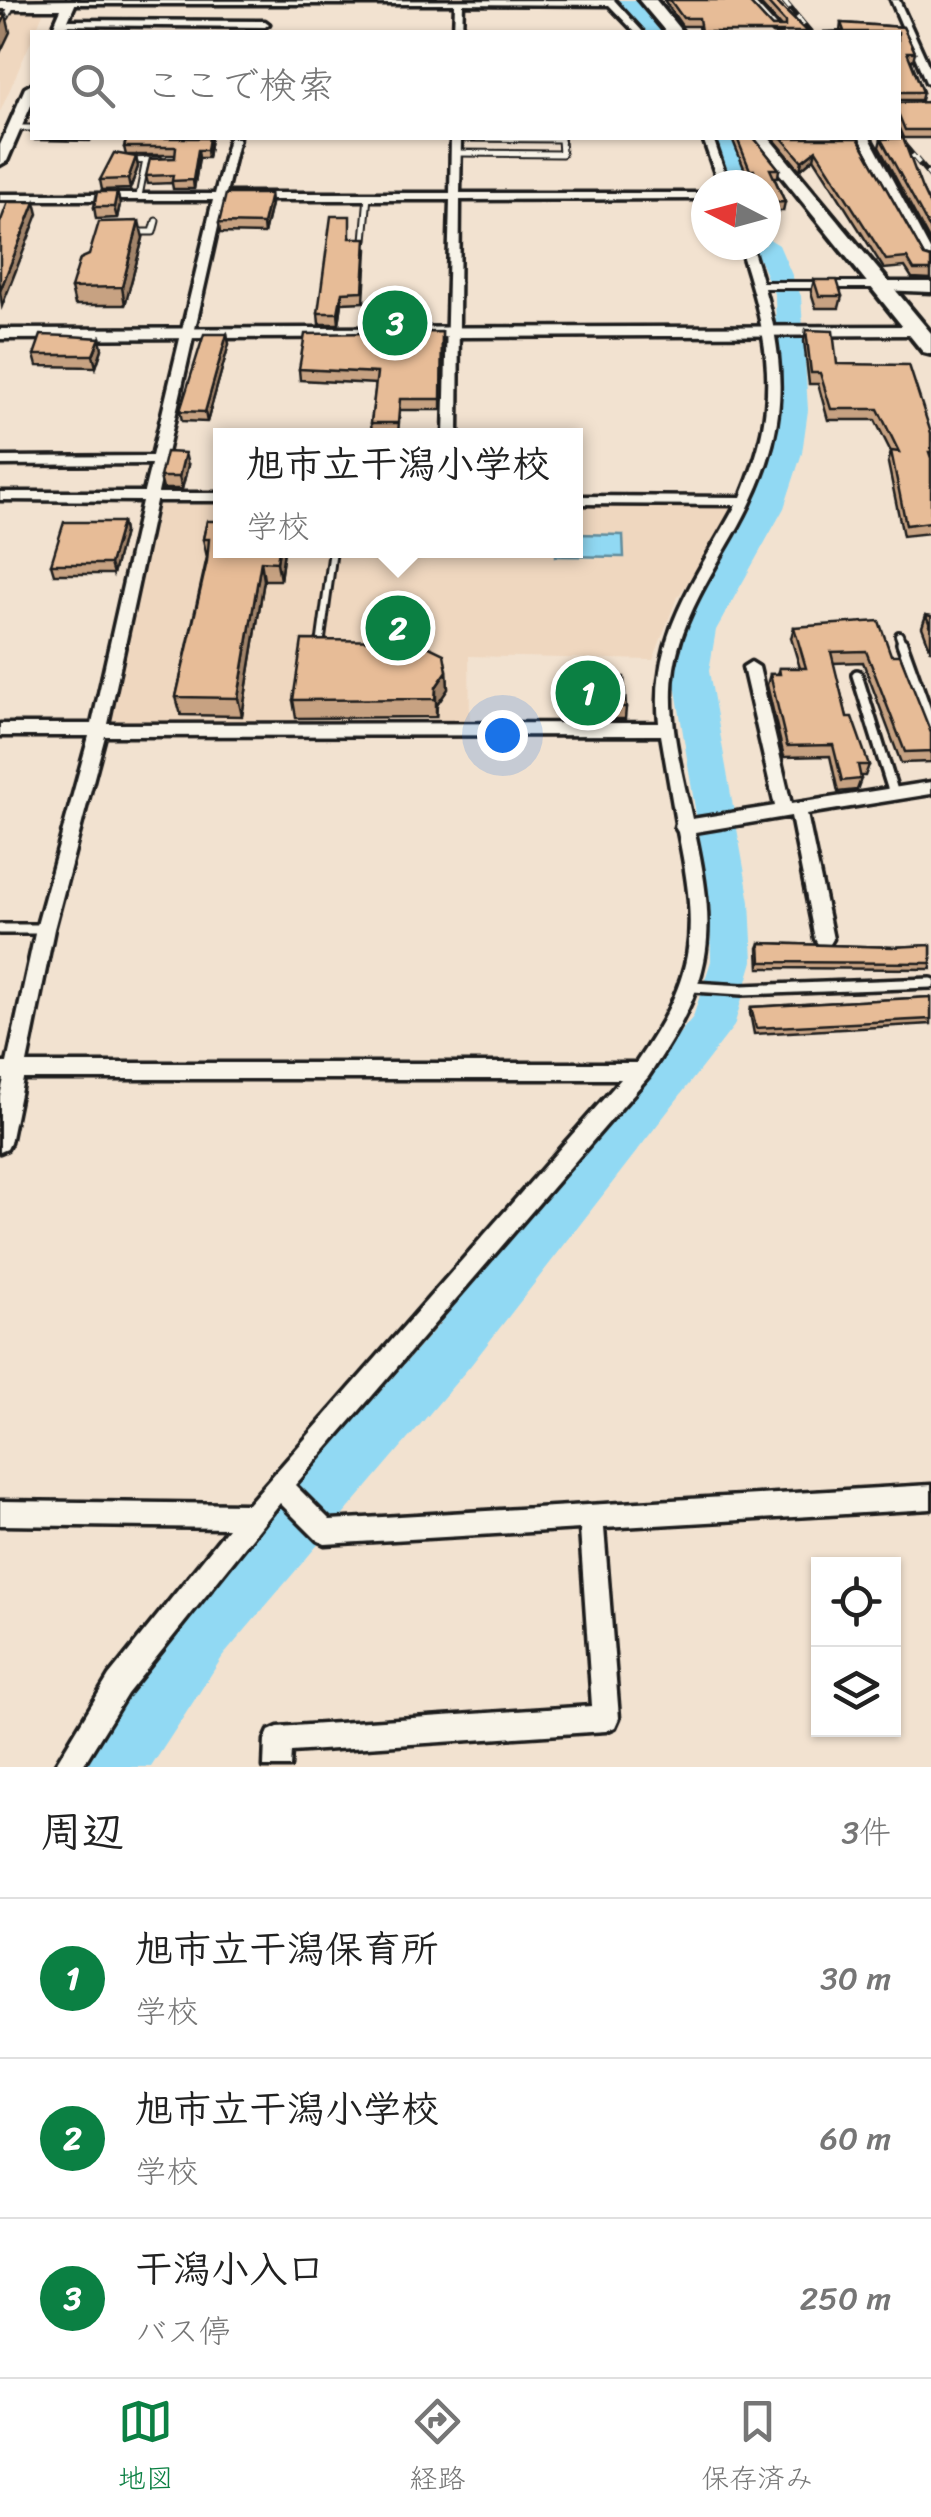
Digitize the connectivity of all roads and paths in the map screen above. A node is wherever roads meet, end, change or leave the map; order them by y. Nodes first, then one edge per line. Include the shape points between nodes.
1 (647, 0) edge
2 (747, 0) edge
3 (895, 0) edge
4 (271, 1) edge
5 (458, 1) edge
6 (610, 1) edge
7 (70, 2) edge
8 (6, 6) edge
9 (59, 28) edge
10 (264, 28) edge
11 (458, 30) edge
12 (636, 30) edge
13 (672, 30) edge
14 (775, 30) edge
15 (931, 82) edge
16 (30, 96) edge
17 (15, 128) junction
18 (30, 128) edge
19 (234, 140) edge
20 (456, 140) edge
21 (561, 140) edge
22 (709, 140) edge
23 (762, 140) edge
24 (866, 140) edge
25 (456, 154) junction
26 (0, 160) edge
27 (128, 160) edge
28 (146, 160) junction
29 (174, 160) edge
30 (719, 170) edge
31 (139, 196) junction
32 (220, 196) junction
33 (368, 196) junction
34 (455, 196) junction
35 (691, 196) edge
36 (0, 197) edge
37 (156, 221) dead end
38 (116, 232) edge
39 (364, 240) edge
40 (750, 260) edge
41 (931, 263) edge
42 (759, 285) junction
43 (881, 285) junction
44 (931, 287) edge
45 (773, 330) junction
46 (453, 332) junction
47 (186, 333) junction
48 (0, 334) edge
49 (924, 338) edge
50 (451, 428) edge
51 (158, 460) junction
52 (0, 461) edge
53 (0, 496) edge
54 (151, 496) junction
55 (213, 496) edge
56 (583, 500) edge
57 (747, 501) junction
58 (332, 558) edge
59 (900, 634) dead end
60 (320, 651) edge
61 (751, 667) dead end
62 (858, 675) dead end
63 (931, 724) edge
64 (668, 729) junction
65 (0, 730) edge
66 (99, 730) junction
67 (931, 788) edge
68 (894, 794) junction
69 (791, 810) junction
70 (691, 826) junction
71 (0, 929) edge
72 (46, 929) junction
73 (824, 939) dead end
74 (931, 983) edge
75 (701, 988) junction
76 (8, 1071) edge
77 (642, 1071) junction
78 (0, 1144) edge
79 (285, 1491) junction
80 (931, 1497) edge
81 (0, 1513) edge
82 (253, 1516) junction
83 (591, 1516) junction
84 (66, 1767) edge
85 (277, 1767) edge

1 - 13 highway
2 - 14 street
3 - 15 street
4 - 5 street
4 - 7 street
4 - 10 street
5 - 6 street
5 - 11 street
6 - 12 street
7 - 8 street
7 - 9 street
9 - 10 street
16 - 17 street
17 - 18 lane
17 - 26 street
19 - 32 street
20 - 25 street
21 - 25 lane via 562,154
22 - 30 street
23 - 43 highway
24 - 41 street
25 - 34 street
27 - 28 lane
28 - 29 lane
28 - 31 lane
31 - 32 street
31 - 36 street
32 - 33 street
32 - 47 street
33 - 34 street
33 - 39 lane
34 - 35 street
34 - 46 street
37 - 38 lane via 154,232
40 - 42 street
42 - 43 lane
42 - 45 street
43 - 44 street
43 - 49 highway
45 - 46 street
45 - 49 street
45 - 57 street via 777,408
46 - 47 street
46 - 50 street
47 - 48 street
47 - 51 street
51 - 52 street
51 - 54 street
53 - 54 street
54 - 55 street
54 - 66 street
56 - 57 street
57 - 64 street via 681,614 666,668
58 - 60 lane
59 - 63 lane
61 - 69 street
62 - 68 lane
64 - 66 street
64 - 70 street
65 - 66 street
66 - 72 street
67 - 68 street
68 - 69 street
69 - 70 street
69 - 73 street
70 - 75 street via 702,912
71 - 72 lane
72 - 76 street
74 - 75 lane
75 - 77 street
76 - 77 street
76 - 78 street
77 - 79 street
79 - 82 street
79 - 83 street via 325,1532
80 - 83 street
81 - 82 street
82 - 84 street via 118,1685
83 - 85 street via 606,1718 278,1740

